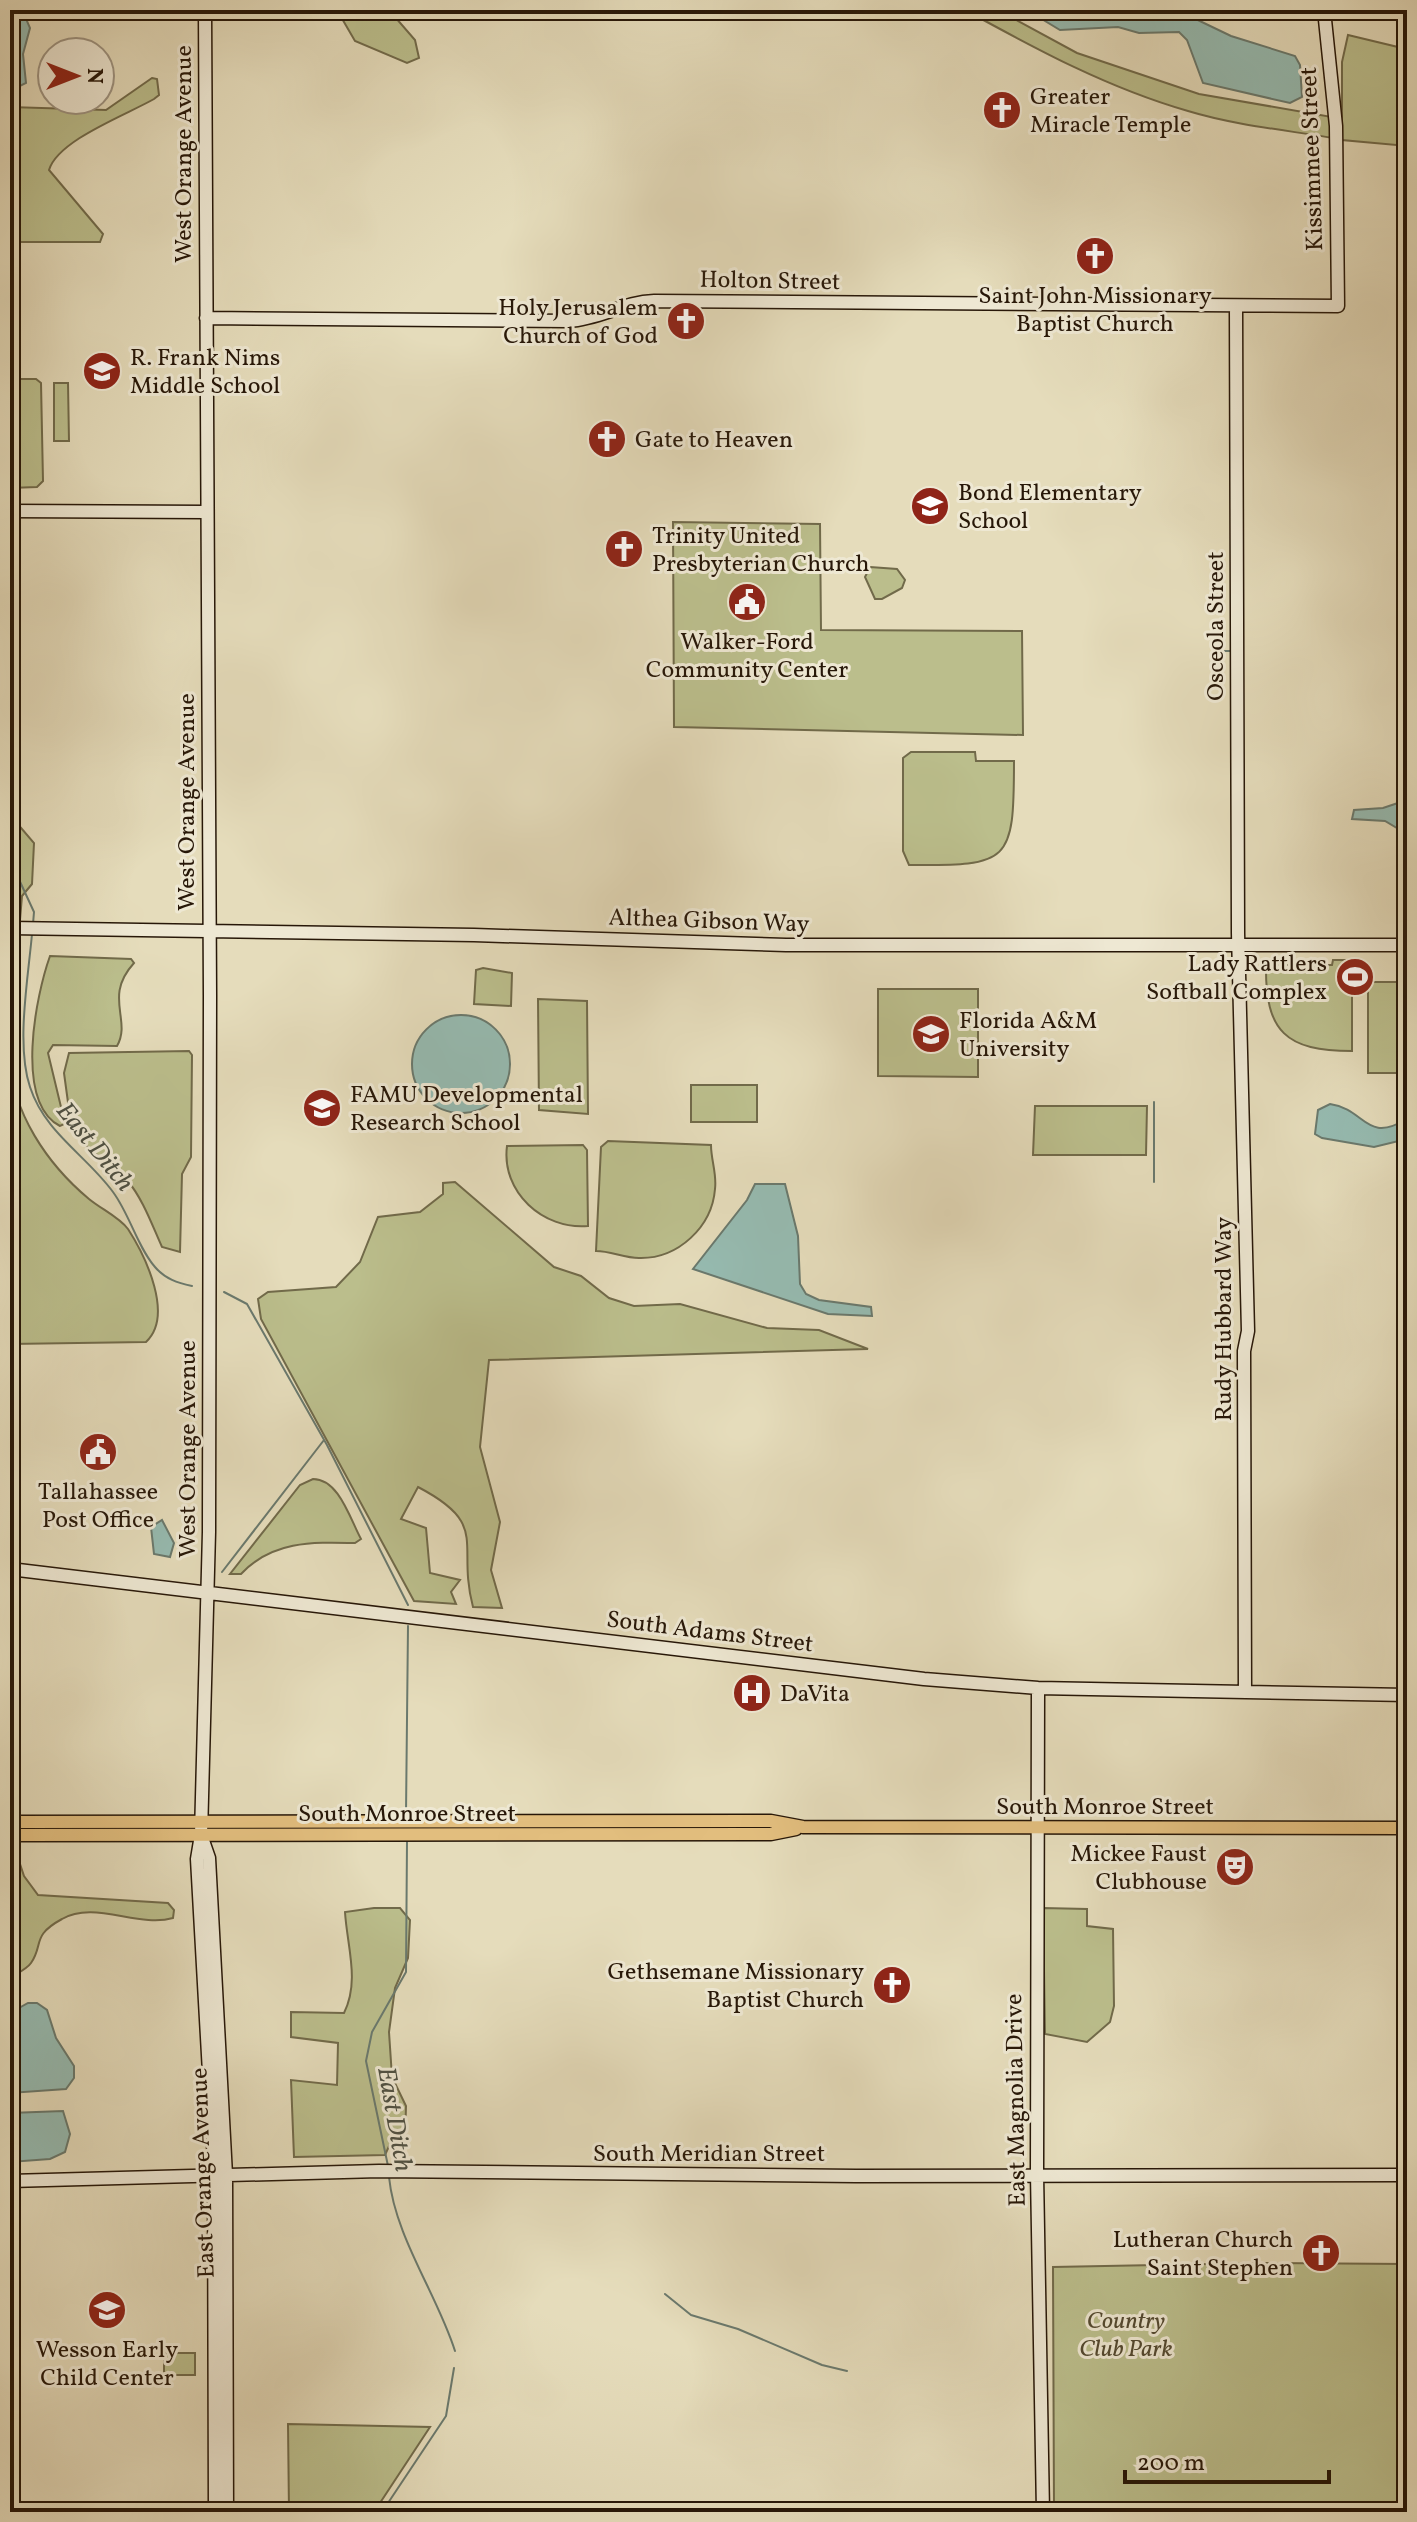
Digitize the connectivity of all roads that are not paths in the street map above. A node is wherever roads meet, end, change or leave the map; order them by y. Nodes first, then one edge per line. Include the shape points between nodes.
1 (205, 10) edge
2 (1324, 10) edge
3 (1236, 306) junction
4 (1338, 306) joint
5 (206, 318) junction
6 (10, 511) edge
7 (207, 512) junction
8 (10, 928) edge
9 (209, 931) junction
10 (1407, 945) edge
11 (1240, 946) junction
12 (10, 1569) edge
13 (207, 1593) junction
14 (1038, 1688) junction
15 (1245, 1692) junction
16 (1407, 1695) edge
17 (10, 1822) edge
18 (201, 1822) junction
19 (339, 1822) junction
20 (478, 1828) junction
21 (1039, 1828) junction
22 (1407, 1828) edge
23 (10, 1835) edge
24 (201, 1835) junction
25 (328, 1835) junction
26 (1037, 2174) junction
27 (1407, 2175) edge
28 (220, 2176) junction
29 (10, 2181) edge
30 (215, 2512) edge
31 (227, 2512) edge
32 (1043, 2512) edge

1 - 5 street, West Orange Avenue
2 - 4 street, Kissimmee Street via 1336,135
3 - 4 street, Holton Street
3 - 5 street, Holton Street via 654,301 569,321
3 - 11 street, Osceola Street
5 - 7 street, West Orange Avenue
6 - 7 street
7 - 9 street, West Orange Avenue
8 - 9 street, Althea Gibson Way
9 - 11 street, Althea Gibson Way via 786,945
9 - 13 street, West Orange Avenue
10 - 11 street, Althea Gibson Way
11 - 15 street, Rudy Hubbard Way via 1248,1331
12 - 13 street, South Adams Street
13 - 14 street, South Adams Street via 911,1678
13 - 18 street, East Orange Avenue
14 - 15 street, South Adams Street
14 - 21 street, East Magnolia Drive
15 - 16 street, South Adams Street
17 - 18 main road, South Monroe Street
18 - 19 main road, South Monroe Street
18 - 24 street, East Orange Avenue
19 - 20 main road, South Monroe Street
19 - 25 main road
20 - 21 main road, South Monroe Street via 771,1821 803,1827
20 - 25 main road, South Monroe Street
21 - 22 main road, South Monroe Street
21 - 26 street, East Magnolia Drive
23 - 24 main road, South Monroe Street
24 - 25 main road, South Monroe Street
24 - 28 street, East Orange Avenue via 209,1858
26 - 27 street, South Meridian Street
26 - 28 street, South Meridian Street via 379,2171
26 - 32 street, East Magnolia Drive
28 - 29 street, South Meridian Street
28 - 30 street, East Orange Avenue
28 - 31 street, East Orange Avenue

